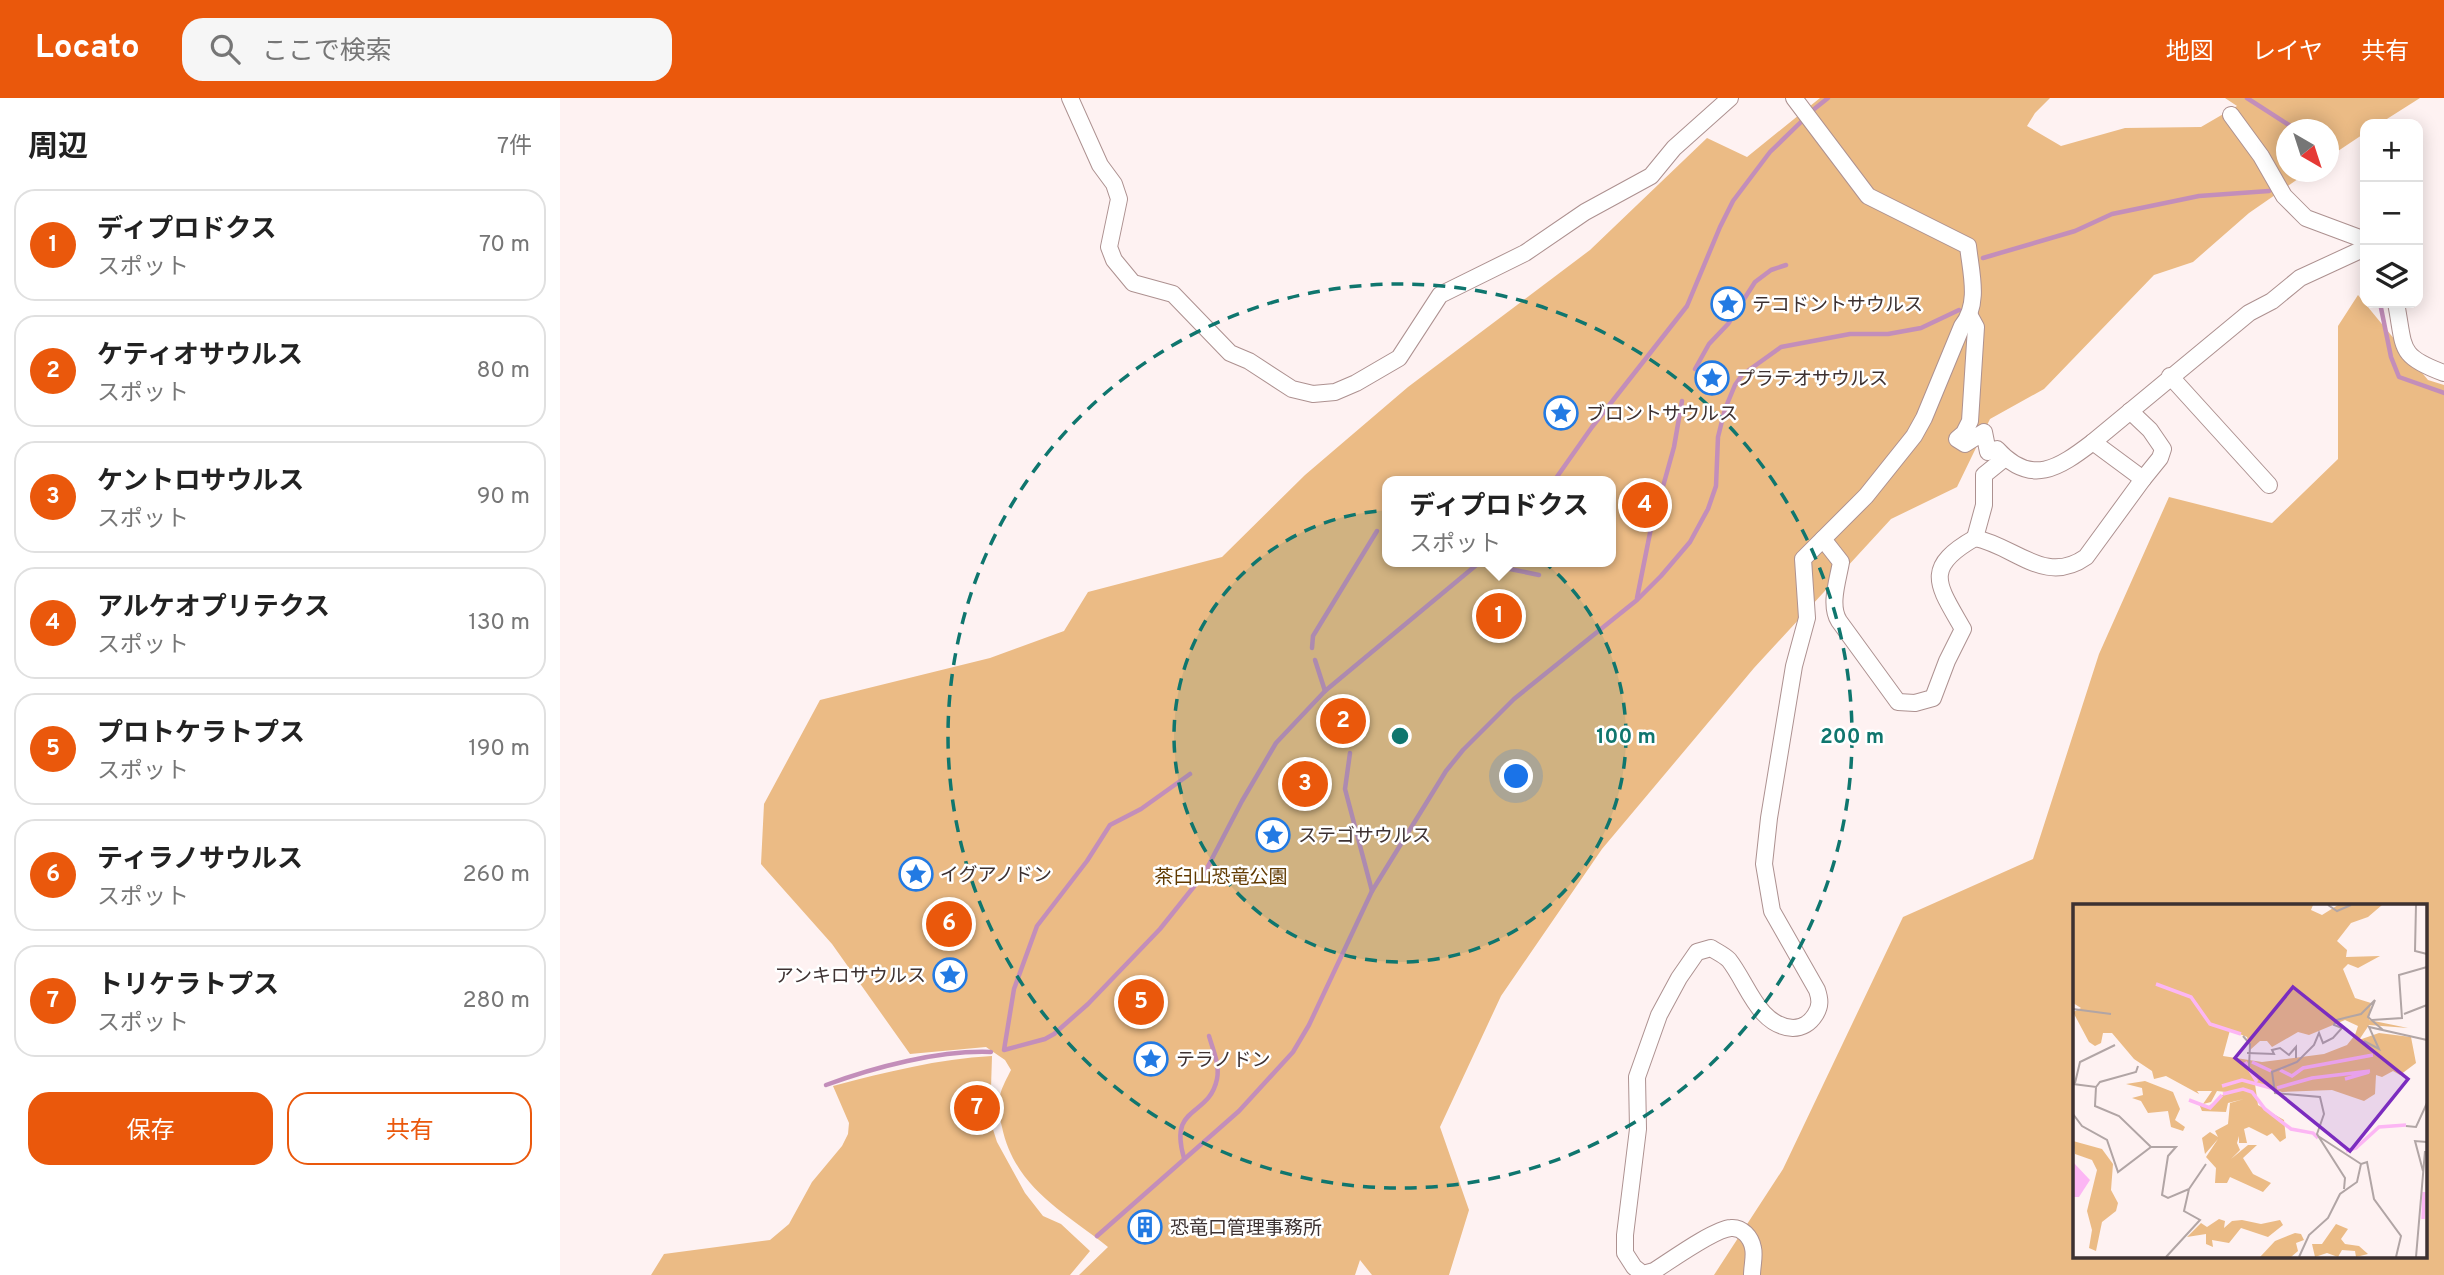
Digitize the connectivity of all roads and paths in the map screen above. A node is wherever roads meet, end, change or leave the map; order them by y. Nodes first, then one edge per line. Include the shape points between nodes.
1 (1070, 98) edge
2 (1731, 98) edge
3 (1794, 98) edge
4 (2231, 115) dead end
5 (2360, 238) edge
6 (2360, 250) edge
7 (2397, 308) edge
8 (1970, 316) junction
9 (2444, 373) edge
10 (2170, 376) junction
11 (2130, 411) junction
12 (2093, 442) junction
13 (2005, 458) junction
14 (2143, 479) junction
15 (2269, 485) dead end
16 (1975, 538) junction
17 (1823, 539) junction
18 (1752, 1275) edge

1 - 2 street via 1100,165 1114,184 1119,199 1109,247 1133,284 1173,294 1230,353 1292,389 1313,394 1335,392 1399,358 1440,295 1525,253 1651,176 1674,148
3 - 8 street via 1868,196 1968,246 1974,301
4 - 5 street via 2284,196 2306,218
6 - 10 street via 2300,278
7 - 9 street via 2406,353 2421,365
8 - 13 street via 1976,327 1970,421 1957,439 1965,444 1984,432 1987,452 1997,449
8 - 17 street via 1914,436 1866,496
10 - 11 street
10 - 15 street
11 - 12 street
11 - 14 street via 2163,449
12 - 13 street via 2047,471 2021,468
12 - 14 street
13 - 16 street via 1984,475 1984,505
14 - 16 street via 2086,557 2074,565 2034,565
16 - 17 street via 1942,563 1940,588 1963,629 1933,698 1915,703 1898,702 1834,613 1841,562
17 - 18 street via 1803,559 1807,618 1794,666 1764,864 1772,911 1817,990 1817,1013 1797,1028 1779,1026 1762,1012 1727,958 1711,948 1697,951 1659,1015 1637,1077 1638,1129 1625,1253 1643,1274 1731,1228 1751,1238

